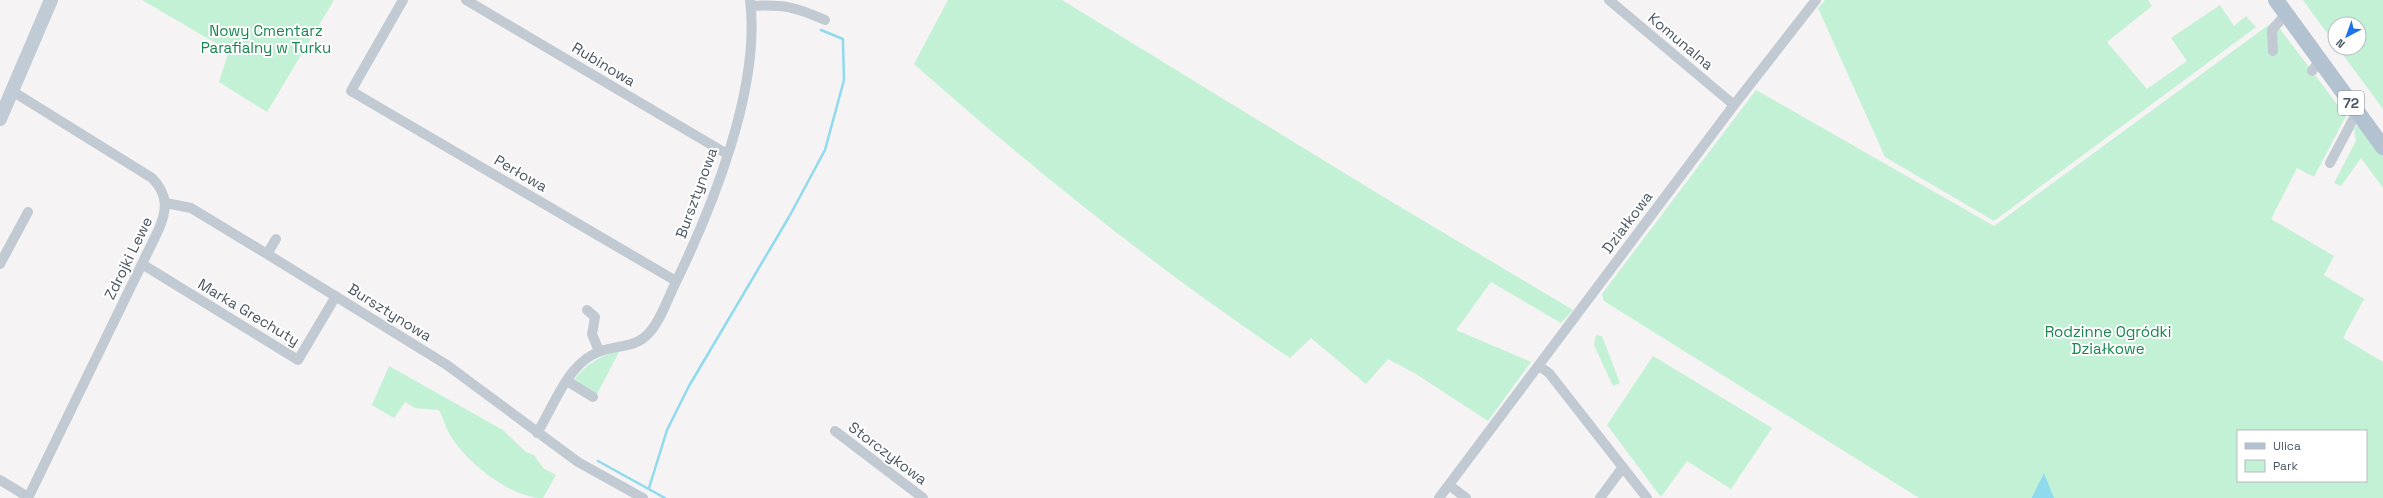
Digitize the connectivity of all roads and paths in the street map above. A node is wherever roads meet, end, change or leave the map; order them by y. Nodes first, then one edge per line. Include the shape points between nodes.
1 (52, 0) edge
2 (403, 0) edge
3 (466, 0) edge
4 (1609, 0) edge
5 (1816, 0) edge
6 (2276, 0) edge
7 (751, 3) edge
8 (2286, 14) junction
9 (825, 20) dead end
10 (2273, 51) dead end
11 (12, 91) junction
12 (1734, 105) junction
13 (2357, 112) junction
14 (0, 119) edge
15 (2381, 141) edge
16 (727, 154) junction
17 (2330, 163) dead end
18 (166, 203) junction
19 (28, 212) dead end
20 (276, 239) dead end
21 (268, 254) junction
22 (0, 264) edge
23 (142, 264) junction
24 (676, 281) junction
25 (336, 296) junction
26 (588, 310) dead end
27 (599, 351) junction
28 (1542, 361) junction
29 (567, 381) junction
30 (593, 397) dead end
31 (835, 431) dead end
32 (537, 433) junction
33 (1623, 467) junction
34 (0, 480) edge
35 (1449, 485) junction
36 (28, 497) edge
37 (643, 498) edge
38 (923, 498) edge
39 (1439, 498) edge
40 (1466, 498) edge
41 (1600, 498) edge
42 (1647, 498) edge

1 - 11 street
2 - 24 street, Perłowa via 351,91
3 - 16 street, Rubinowa
4 - 12 street, Komunalna
5 - 12 street, Działkowa
6 - 8 main road, 72
7 - 9 street via 786,5
7 - 16 street, Bursztynowa via 747,77
8 - 10 street via 2272,30
8 - 13 main road, 72 via 2316,65
11 - 14 street
11 - 18 street, Zdrojki Lewe via 152,178 162,189
12 - 28 street, Działkowa
13 - 15 main road, 72
13 - 17 street
16 - 24 street, Bursztynowa via 710,207
18 - 21 street, Bursztynowa via 191,208
18 - 23 street, Zdrojki Lewe via 164,217
19 - 22 street
20 - 21 street
21 - 25 street, Bursztynowa
23 - 25 street, Marka Grechuty via 298,360
23 - 36 street, Zdrojki Lewe
24 - 27 street, Bursztynowa via 654,326 643,339 632,345
25 - 32 street, Bursztynowa via 446,365
26 - 27 street via 595,316 592,334
27 - 29 street, Bursztynowa via 577,367
28 - 33 street
28 - 35 street, Działkowa
29 - 30 street
29 - 32 street, Bursztynowa
31 - 38 street, Storczykowa
32 - 37 street via 578,462
33 - 41 street
33 - 42 street
34 - 36 street
35 - 39 street, Działkowa
35 - 40 street

